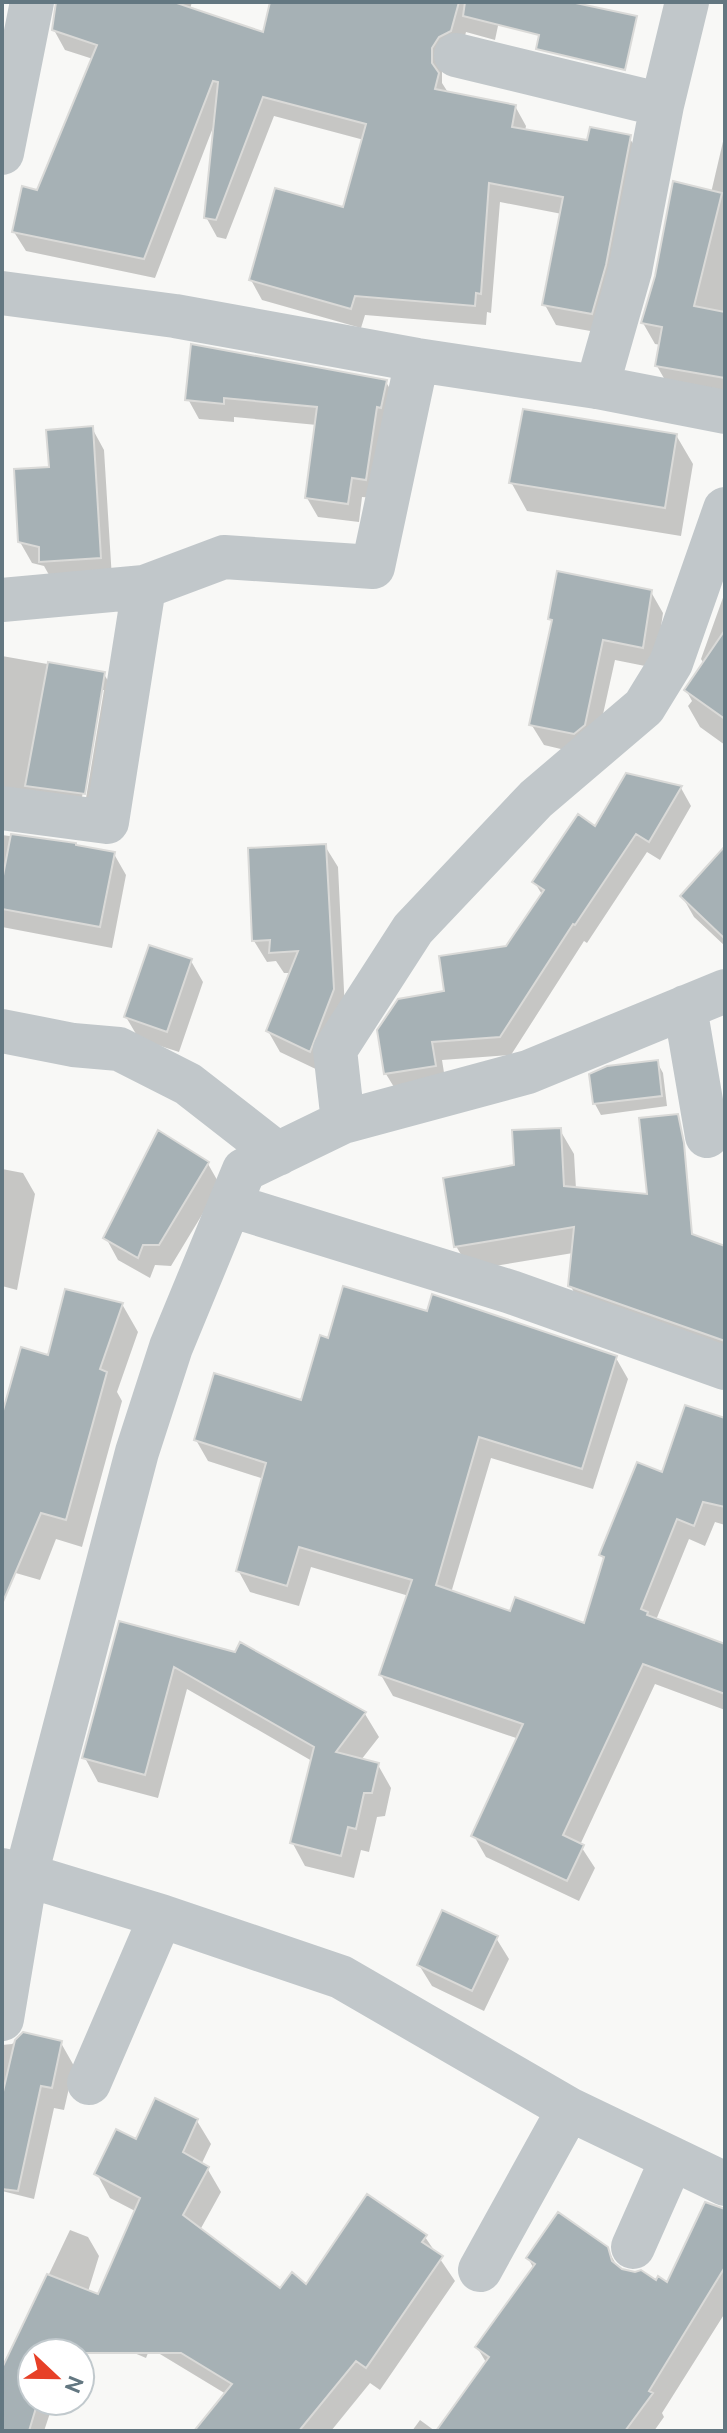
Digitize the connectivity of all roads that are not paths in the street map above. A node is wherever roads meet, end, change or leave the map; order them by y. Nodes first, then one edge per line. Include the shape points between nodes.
1 (32, 2) edge
2 (687, 2) edge
3 (456, 55) dead end
4 (662, 105) junction
5 (2, 153) edge
6 (2, 293) edge
7 (417, 360) junction
8 (597, 387) junction
9 (725, 412) edge
10 (725, 509) edge
11 (144, 587) junction
12 (2, 600) edge
13 (2, 808) edge
14 (725, 991) edge
15 (685, 1007) junction
16 (2, 1031) edge
17 (343, 1122) junction
18 (707, 1136) dead end
19 (278, 1154) junction
20 (230, 1205) junction
21 (725, 1368) edge
22 (14, 1872) edge
23 (161, 1916) junction
24 (2, 2019) edge
25 (89, 2083) dead end
26 (569, 2109) junction
27 (672, 2159) junction
28 (725, 2184) edge
29 (633, 2247) dead end
30 (480, 2270) dead end

1 - 5 street
2 - 4 street
3 - 4 street
4 - 8 street via 630,271
6 - 7 street via 175,316
7 - 8 street
7 - 11 street via 373,567 224,557
8 - 9 street
10 - 17 street via 671,663 644,707 536,799 413,929 335,1050
11 - 12 street
11 - 13 street via 107,822
14 - 15 street
15 - 17 street via 528,1072
15 - 18 street
16 - 19 street via 119,1049 188,1084
17 - 19 street
19 - 20 street via 244,1170
20 - 21 street via 511,1292
20 - 22 street via 171,1347
22 - 23 street
22 - 24 street
23 - 25 street
23 - 26 street via 341,1977
26 - 27 street
26 - 30 street
27 - 28 street
27 - 29 street

